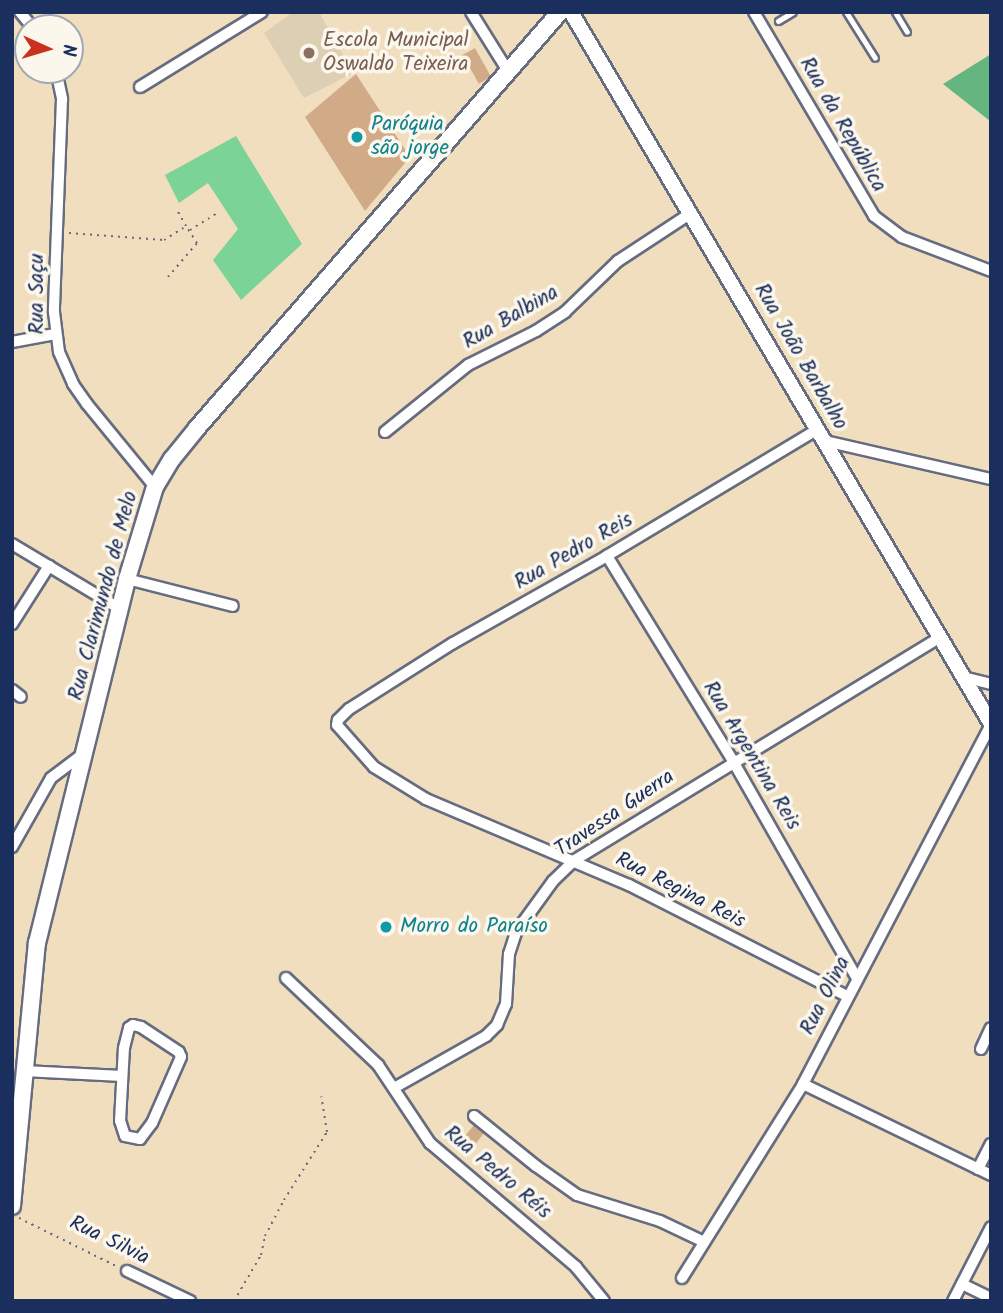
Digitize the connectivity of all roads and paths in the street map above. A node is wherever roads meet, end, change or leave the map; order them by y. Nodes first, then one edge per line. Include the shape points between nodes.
1 (262, 12) edge
2 (471, 12) edge
3 (560, 12) edge
4 (571, 12) edge
5 (754, 12) edge
6 (793, 12) edge
7 (846, 12) edge
8 (895, 12) edge
9 (778, 20) dead end
10 (907, 32) dead end
11 (875, 58) dead end
12 (508, 71) junction
13 (59, 84) edge
14 (140, 87) dead end
15 (177, 210) dead end
16 (219, 212) dead end
17 (691, 213) junction
18 (186, 226) junction
19 (189, 230) junction
20 (58, 232) junction
21 (991, 271) edge
22 (168, 277) dead end
23 (55, 334) junction
24 (12, 342) edge
25 (385, 432) dead end
26 (821, 435) junction
27 (991, 479) edge
28 (155, 487) junction
29 (12, 544) edge
30 (607, 556) junction
31 (50, 566) junction
32 (127, 579) junction
33 (233, 606) dead end
34 (120, 609) junction
35 (12, 624) edge
36 (940, 637) junction
37 (963, 677) junction
38 (991, 684) edge
39 (349, 709) joint
40 (991, 724) edge
41 (83, 754) junction
42 (733, 761) junction
43 (12, 847) edge
44 (575, 860) junction
45 (286, 978) dead end
46 (857, 978) junction
47 (847, 996) junction
48 (991, 1028) edge
49 (981, 1049) dead end
50 (24, 1071) junction
51 (122, 1076) junction
52 (803, 1084) junction
53 (394, 1088) junction
54 (321, 1096) dead end
55 (474, 1116) dead end
56 (991, 1144) edge
57 (978, 1169) junction
58 (991, 1175) edge
59 (12, 1206) edge
60 (12, 1214) edge
61 (991, 1227) edge
62 (704, 1242) junction
63 (127, 1272) joint
64 (682, 1278) dead end
65 (962, 1283) junction
66 (991, 1298) edge
67 (190, 1301) edge
68 (234, 1301) edge
69 (604, 1301) edge
70 (953, 1301) edge

1 - 14 street
2 - 12 street
3 - 12 main road, Rua Clarimundo de Melo
4 - 17 street, Rua João Barbalho
5 - 21 street, Rua da República via 874,216 902,237
6 - 9 lane
7 - 11 lane
8 - 10 lane
12 - 28 main road, Rua Clarimundo de Melo via 197,428
13 - 20 street, Rua Saçu
15 - 18 path
16 - 19 path
17 - 25 street, Rua Balbina via 618,261 565,312 468,365
17 - 26 street, Rua João Barbalho
18 - 19 path
18 - 20 path via 164,240
19 - 22 path via 197,243
20 - 23 street, Rua Saçu
23 - 24 street
23 - 28 street, Rua Saçu via 73,384
26 - 27 street
26 - 30 street, Rua Pedro Reis
26 - 36 street, Rua João Barbalho
28 - 32 main road, Rua Clarimundo de Melo
29 - 31 street
30 - 39 street, Rua Pedro Reis via 453,643
30 - 42 street, Rua Argentina Reis
31 - 34 street
31 - 35 street
32 - 33 street
32 - 34 main road, Rua Clarimundo de Melo
34 - 41 main road, Rua Clarimundo de Melo
36 - 37 street, Rua João Barbalho
36 - 42 street, Travessa Guerra
37 - 38 street
37 - 40 street, Rua João Barbalho
39 - 44 street, Rua Regina Reis via 337,725 374,768 426,799
40 - 46 street, Rua Olina
41 - 43 street via 51,778
41 - 50 main road, Rua Clarimundo de Melo via 37,943
42 - 44 street, Travessa Guerra
42 - 46 street, Rua Argentina Reis
44 - 47 street, Rua Regina Reis
44 - 53 street, Travessa Guerra via 553,881 516,932 509,954 506,1004 496,1025 486,1036
45 - 53 street, Rua Pedro Réis via 363,1049
46 - 47 street, Rua Olina
47 - 52 street, Rua Olina
48 - 49 street
50 - 51 street
50 - 59 main road, Rua Clarimundo de Melo
51 - 51 street via 121,1126 125,1136 142,1139 180,1064 180,1054 133,1025 127,1033
52 - 57 street
52 - 62 street, Rua Olina
53 - 69 street, Rua Pedro Réis via 429,1143 576,1267
54 - 68 path via 327,1132 284,1200 265,1236 261,1255
55 - 62 street via 577,1195 660,1221
56 - 57 street
57 - 58 street
60 - 63 path, Rua Silvia
61 - 65 street
62 - 64 street, Rua Olina
63 - 67 street, Rua Silvia
65 - 66 street
65 - 70 street

